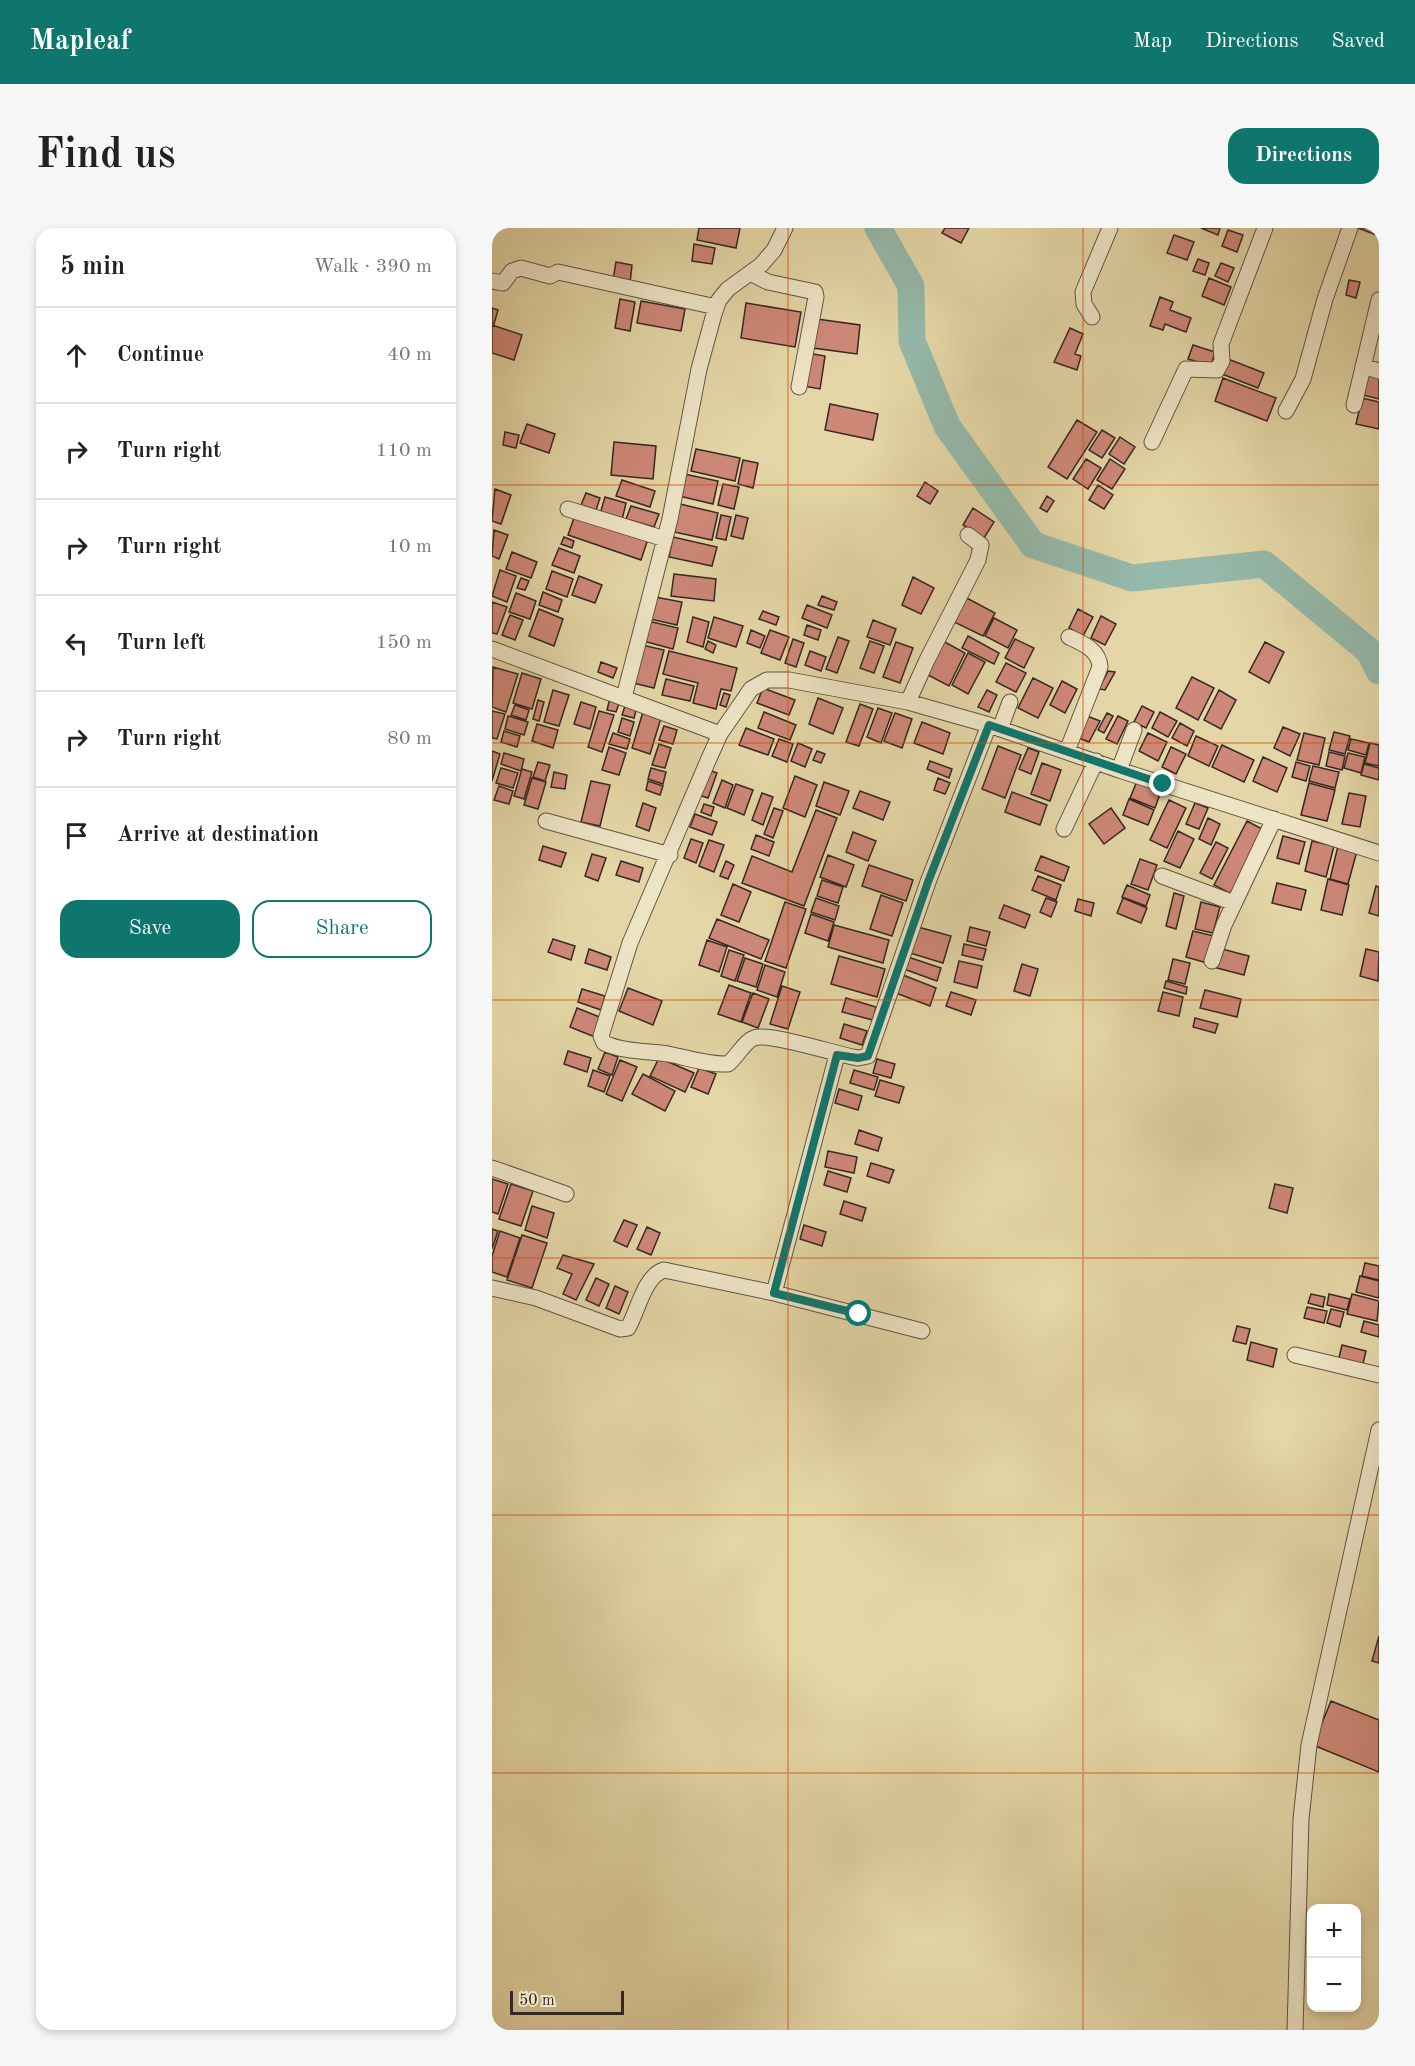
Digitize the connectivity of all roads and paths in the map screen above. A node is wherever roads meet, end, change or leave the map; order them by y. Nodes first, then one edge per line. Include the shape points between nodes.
1 (785, 228) edge
2 (1110, 228) edge
3 (1265, 228) edge
4 (1350, 228) edge
5 (750, 273) junction
6 (492, 281) edge
7 (1379, 300) edge
8 (716, 307) junction
9 (1092, 317) dead end
10 (1362, 366) junction
11 (1379, 371) edge
12 (799, 387) dead end
13 (1354, 405) dead end
14 (1287, 411) dead end
15 (1152, 442) dead end
16 (568, 509) dead end
17 (968, 535) dead end
18 (665, 539) junction
19 (1069, 637) dead end
20 (492, 649) edge
21 (624, 697) junction
22 (908, 702) junction
23 (1010, 702) dead end
24 (995, 727) junction
25 (1134, 730) dead end
26 (720, 734) junction
27 (1067, 751) junction
28 (1095, 761) junction
29 (1119, 770) junction
30 (1274, 819) junction
31 (546, 821) dead end
32 (1064, 829) dead end
33 (1379, 853) edge
34 (670, 855) junction
35 (1162, 876) dead end
36 (1234, 903) junction
37 (1212, 961) dead end
38 (837, 1055) junction
39 (492, 1168) edge
40 (566, 1194) dead end
41 (492, 1288) edge
42 (774, 1293) junction
43 (922, 1330) dead end
44 (1295, 1355) dead end
45 (1379, 1375) edge
46 (1379, 1430) edge
47 (1295, 2030) edge

1 - 5 street via 774,250
2 - 9 street via 1083,292 1084,304
3 - 15 street via 1221,344 1220,366 1210,372 1186,369
4 - 14 street via 1325,299 1306,371
5 - 8 street via 728,289
5 - 12 street via 768,282 815,292
6 - 8 street via 503,283 512,271 520,268 550,276 563,273
7 - 10 street
8 - 18 street via 699,369
10 - 11 street
10 - 13 street
16 - 18 street
17 - 22 street via 981,545 978,560
18 - 21 street
19 - 27 street via 1094,651 1101,667
20 - 21 street
21 - 26 street
22 - 24 street
22 - 26 street via 789,680 766,680 751,689
23 - 24 street
24 - 27 street
24 - 38 street via 928,882 868,1056
25 - 29 street
26 - 34 street
27 - 28 street
28 - 29 street
28 - 32 street
29 - 30 street
30 - 33 street
30 - 36 street
31 - 34 street
34 - 38 street via 630,944 601,1036 603,1043 711,1065 728,1064 757,1036
35 - 36 street
36 - 37 street
38 - 42 street
39 - 40 street
41 - 42 street via 536,1298 620,1329 628,1328 649,1282 664,1270
42 - 43 street
44 - 45 street
46 - 47 street via 1337,1608 1304,1781

